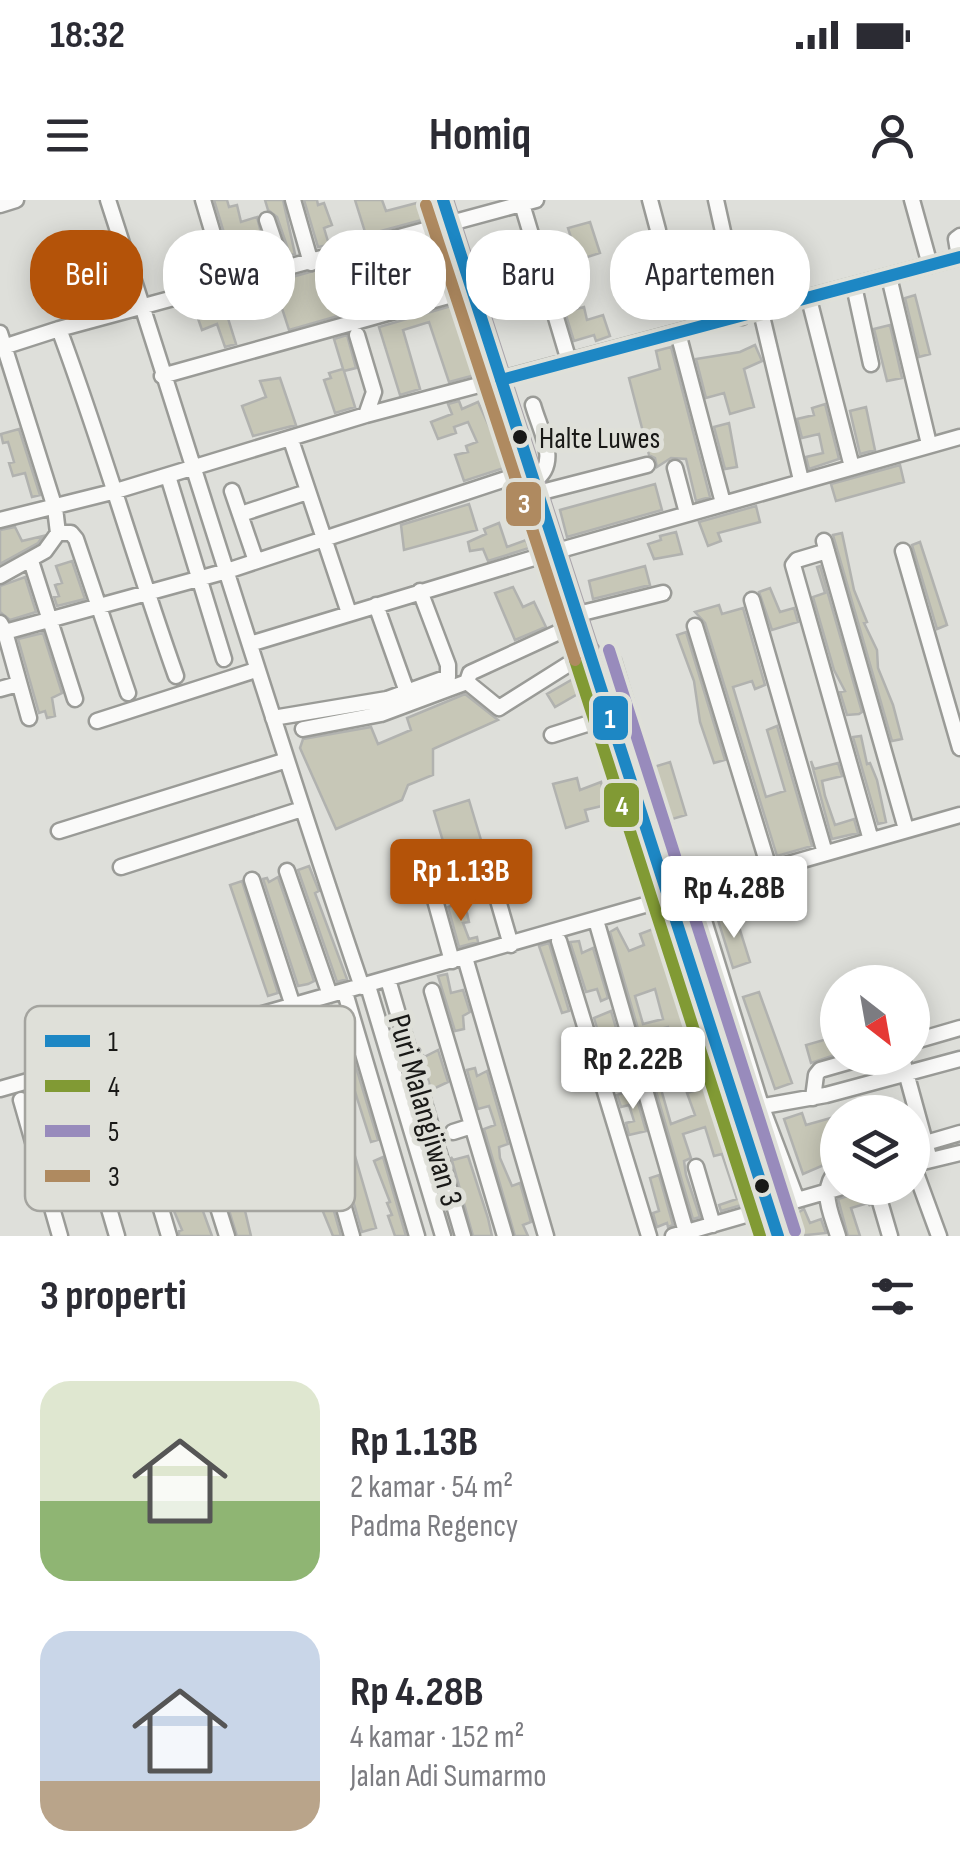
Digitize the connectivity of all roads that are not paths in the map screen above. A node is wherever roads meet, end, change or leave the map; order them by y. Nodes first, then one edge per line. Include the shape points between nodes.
1 (16, 200) edge
2 (108, 200) edge
3 (203, 200) edge
4 (292, 200) edge
5 (443, 200) edge
6 (650, 200) edge
7 (716, 200) edge
8 (912, 200) edge
9 (529, 202) edge
10 (0, 205) edge
11 (267, 220) dead end
12 (118, 230) edge
13 (212, 230) edge
14 (270, 230) edge
15 (658, 230) dead end
16 (723, 230) edge
17 (453, 233) junction
18 (960, 236) edge
19 (446, 239) edge
20 (960, 257) edge
21 (311, 262) junction
22 (930, 265) junction
23 (295, 267) edge
24 (466, 277) edge
25 (889, 277) junction
26 (854, 286) junction
27 (466, 291) edge
28 (810, 298) edge
29 (810, 302) edge
30 (143, 310) edge
31 (91, 320) edge
32 (480, 320) edge
33 (730, 320) edge
34 (762, 320) edge
35 (59, 329) junction
36 (678, 333) junction
37 (357, 335) dead end
38 (2, 343) edge
39 (569, 361) junction
40 (872, 364) dead end
41 (162, 376) junction
42 (501, 380) junction
43 (533, 406) dead end
44 (366, 415) junction
45 (960, 437) edge
46 (291, 440) junction
47 (929, 444) junction
48 (647, 465) dead end
49 (852, 466) junction
50 (196, 468) junction
51 (675, 468) dead end
52 (168, 476) junction
53 (801, 480) junction
54 (534, 482) junction
55 (116, 491) junction
56 (232, 491) dead end
57 (306, 492) junction
58 (723, 502) junction
59 (55, 508) junction
60 (687, 513) junction
61 (241, 514) junction
62 (0, 520) edge
63 (58, 533) junction
64 (323, 537) junction
65 (557, 550) junction
66 (902, 551) dead end
67 (256, 561) junction
68 (32, 564) dead end
69 (227, 571) junction
70 (0, 576) edge
71 (200, 579) junction
72 (420, 591) junction
73 (146, 594) junction
74 (662, 594) dead end
75 (752, 600) dead end
76 (376, 605) junction
77 (98, 606) junction
78 (349, 612) junction
79 (580, 618) junction
80 (50, 619) junction
81 (695, 626) dead end
82 (2, 628) edge
83 (250, 644) junction
84 (593, 656) junction
85 (224, 659) dead end
86 (256, 670) junction
87 (176, 676) dead end
88 (467, 682) junction
89 (18, 684) junction
90 (0, 690) edge
91 (407, 692) junction
92 (128, 693) dead end
93 (76, 700) dead end
94 (612, 716) junction
95 (30, 718) dead end
96 (273, 718) junction
97 (97, 721) dead end
98 (303, 729) dead end
99 (552, 735) dead end
100 (960, 748) edge
101 (288, 760) junction
102 (302, 809) junction
103 (960, 815) edge
104 (59, 830) dead end
105 (906, 830) junction
106 (872, 840) junction
107 (825, 853) junction
108 (423, 856) dead end
109 (120, 867) dead end
110 (769, 868) junction
111 (287, 870) dead end
112 (252, 880) dead end
113 (495, 890) dead end
114 (673, 905) junction
115 (598, 926) dead end
116 (559, 941) dead end
117 (511, 945) junction
118 (459, 961) junction
119 (721, 977) junction
120 (698, 983) junction
121 (390, 984) dead end
122 (365, 986) junction
123 (432, 991) dead end
124 (334, 993) junction
125 (290, 1004) junction
126 (283, 1006) edge
127 (338, 1006) edge
128 (960, 1028) edge
129 (930, 1037) edge
130 (355, 1054) edge
131 (960, 1059) edge
132 (930, 1067) edge
133 (820, 1070) edge
134 (902, 1075) edge
135 (25, 1082) edge
136 (0, 1089) edge
137 (813, 1098) junction
138 (21, 1100) dead end
139 (761, 1105) junction
140 (736, 1111) junction
141 (25, 1114) edge
142 (472, 1126) junction
143 (453, 1132) dead end
144 (960, 1133) edge
145 (930, 1142) edge
146 (960, 1152) edge
147 (930, 1160) edge
148 (696, 1167) dead end
149 (820, 1193) edge
150 (796, 1200) junction
151 (834, 1205) edge
152 (881, 1205) edge
153 (928, 1205) edge
154 (769, 1208) junction
155 (53, 1211) edge
156 (109, 1211) edge
157 (162, 1211) edge
158 (219, 1211) edge
159 (345, 1211) edge
160 (713, 1225) junction
161 (679, 1234) edge
162 (60, 1236) edge
163 (116, 1236) edge
164 (169, 1236) edge
165 (227, 1236) edge
166 (352, 1236) edge
167 (417, 1236) edge
168 (442, 1236) edge
169 (463, 1236) edge
170 (505, 1236) edge
171 (546, 1236) edge
172 (649, 1236) edge
173 (778, 1236) edge
174 (838, 1236) edge
175 (890, 1236) edge
176 (939, 1236) edge

1 - 10 street
2 - 12 street
3 - 13 street
4 - 21 street
5 - 17 main road
6 - 15 street
7 - 16 street
8 - 22 street
9 - 17 street
9 - 39 street
11 - 14 street
17 - 19 street
17 - 21 street
17 - 24 main road
18 - 20 street
20 - 22 street
21 - 23 street
22 - 25 street
25 - 26 street via 870,276
25 - 47 street
26 - 28 street
26 - 40 street
27 - 41 street
29 - 49 street
30 - 41 street
31 - 35 street
32 - 42 main road
33 - 36 street
34 - 53 street
35 - 38 street
35 - 55 street
36 - 39 street
36 - 58 street
37 - 44 street via 374,392
38 - 59 street
39 - 42 street
41 - 50 street
42 - 44 street
42 - 54 main road
43 - 54 street via 548,451 547,468
44 - 46 street
45 - 47 street
46 - 50 street
46 - 57 street
47 - 49 street
48 - 54 street
49 - 53 street
50 - 52 street
50 - 69 street
51 - 60 street
52 - 55 street
52 - 71 street
53 - 58 street
54 - 64 street
54 - 65 main road
55 - 59 street
55 - 73 street
56 - 61 street
57 - 61 street
57 - 64 street
58 - 60 street
59 - 62 street
59 - 63 street
60 - 65 street
61 - 67 street
63 - 70 street via 45,551
63 - 77 street via 76,539
64 - 67 street
64 - 78 street
65 - 72 street
65 - 79 main road
66 - 100 street
67 - 69 street
68 - 80 street
69 - 71 street
69 - 83 street
71 - 73 street
71 - 85 street
72 - 76 street
72 - 91 street via 450,672
73 - 77 street
73 - 87 street
74 - 79 street
75 - 107 street
76 - 78 street
76 - 91 street
77 - 80 street
77 - 92 street
78 - 83 street
79 - 84 main road
79 - 88 street via 470,673
80 - 82 street
80 - 93 street
81 - 110 street
82 - 89 street
83 - 86 street
84 - 88 street via 504,707
84 - 94 main road
86 - 96 street
86 - 97 street
88 - 98 street via 380,714
89 - 90 street
89 - 95 street
91 - 96 street
94 - 99 street
94 - 114 main road
96 - 101 street
101 - 102 street
101 - 104 street
102 - 109 street
102 - 122 street
103 - 105 street
105 - 106 street
105 - 106 street via 826,546 793,564
106 - 107 street
107 - 110 street
108 - 118 street
110 - 114 street
111 - 124 street
112 - 125 street
113 - 117 street
114 - 117 street
114 - 119 street via 702,914
114 - 120 main road
115 - 161 street
116 - 172 street
117 - 118 street
118 - 122 street
118 - 171 street
119 - 120 street
119 - 139 street
120 - 140 main road
121 - 169 street, Puri Malangjiwan 3
122 - 124 street
122 - 168 street
123 - 142 street
124 - 125 street
124 - 127 street
125 - 126 street
128 - 129 street
130 - 167 street
131 - 132 street
133 - 137 street
134 - 137 street
135 - 136 street
137 - 139 street
138 - 141 street
139 - 140 street
139 - 150 street
140 - 154 main road
142 - 143 street
142 - 170 street
144 - 145 street
146 - 147 street
148 - 160 street
149 - 150 street
150 - 154 street
151 - 174 street
152 - 175 street
153 - 176 street
154 - 160 street
154 - 173 main road
155 - 162 street
156 - 163 street
157 - 164 street
158 - 165 street
159 - 166 street
160 - 161 street

